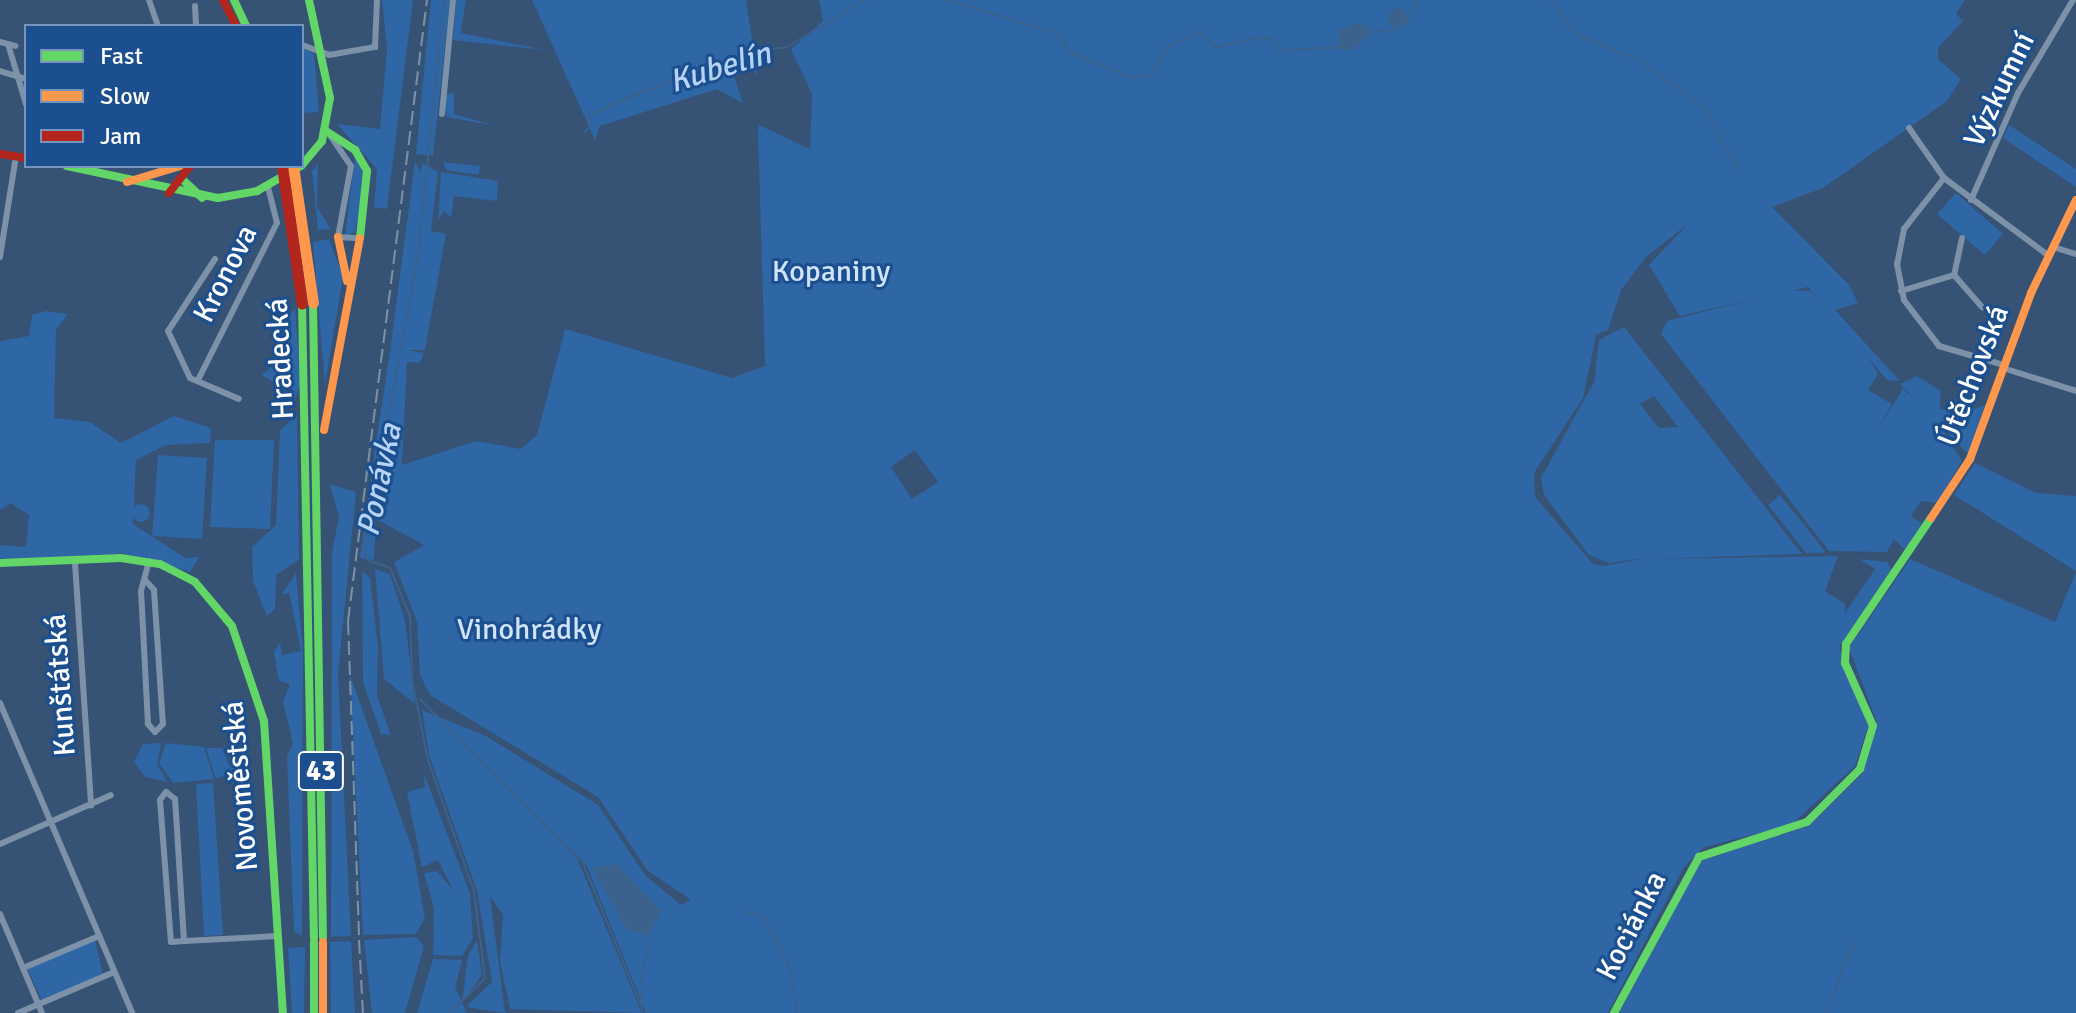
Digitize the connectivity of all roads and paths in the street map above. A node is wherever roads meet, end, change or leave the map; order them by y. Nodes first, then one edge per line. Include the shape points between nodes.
1 (223, 0) edge
2 (234, 0) edge
3 (309, 0) edge
4 (377, 0) edge
5 (453, 0) edge
6 (2073, 0) edge
7 (150, 3) edge
8 (195, 6) dead end
9 (157, 24) edge
10 (196, 24) edge
11 (233, 24) edge
12 (245, 24) edge
13 (4, 43) edge
14 (16, 46) dead end
15 (304, 46) edge
16 (323, 53) junction
17 (0, 71) edge
18 (13, 75) junction
19 (24, 78) edge
20 (24, 100) edge
21 (442, 114) dead end
22 (1909, 128) dead end
23 (326, 131) junction
24 (0, 154) edge
25 (21, 157) edge
26 (304, 162) edge
27 (74, 168) edge
28 (173, 168) edge
29 (179, 168) edge
30 (189, 168) edge
31 (282, 168) edge
32 (293, 168) edge
33 (298, 168) edge
34 (1944, 178) junction
35 (183, 180) junction
36 (127, 182) junction
37 (268, 186) junction
38 (169, 193) junction
39 (202, 198) junction
40 (1971, 200) junction
41 (2076, 200) edge
42 (3, 223) edge
43 (338, 237) junction
44 (360, 238) junction
45 (1962, 238) dead end
46 (2051, 252) junction
47 (2076, 254) edge
48 (0, 257) edge
49 (215, 259) dead end
50 (1954, 275) junction
51 (347, 281) junction
52 (1901, 291) junction
53 (308, 303) junction
54 (1982, 307) dead end
55 (2004, 367) junction
56 (198, 380) junction
57 (2076, 391) edge
58 (239, 399) dead end
59 (319, 486) junction
60 (315, 552) junction
61 (149, 561) junction
62 (1903, 561) joint
63 (0, 563) edge
64 (75, 563) junction
65 (146, 581) junction
66 (1, 708) edge
67 (111, 795) dead end
68 (91, 805) junction
69 (51, 823) junction
70 (0, 844) edge
71 (0, 914) edge
72 (99, 936) junction
73 (278, 936) junction
74 (318, 940) junction
75 (184, 941) junction
76 (23, 968) junction
77 (114, 972) junction
78 (38, 1004) junction
79 (18, 1013) edge
80 (42, 1013) edge
81 (132, 1013) edge
82 (283, 1013) edge
83 (314, 1013) edge
84 (323, 1013) edge
85 (1614, 1013) edge

1 - 11 main road
2 - 12 main road
3 - 16 main road
4 - 16 street via 377,45
5 - 21 street
6 - 40 street, Výzkumní via 2018,93
7 - 9 street
8 - 10 street
13 - 14 street
13 - 18 street
15 - 16 street
16 - 23 main road
17 - 18 street
18 - 19 street
18 - 20 street
22 - 34 street
23 - 26 main road
23 - 43 street via 351,166
23 - 44 main road via 355,150 367,171
24 - 25 main road
25 - 42 street
27 - 36 main road
28 - 36 main road
29 - 38 main road
30 - 35 main road
31 - 53 main road, Hradecká / 43, bridge
32 - 53 main road, Hradecká / 43, bridge
33 - 37 main road
34 - 40 street
34 - 52 street via 1904,229 1897,264
35 - 38 main road
35 - 39 main road
36 - 38 main road
37 - 39 main road
37 - 56 street, Kronova via 277,223
38 - 39 main road
40 - 46 street
41 - 46 main road, Útěchovská
42 - 48 street
43 - 44 street
43 - 51 main road
44 - 51 main road
45 - 50 street
46 - 47 street
46 - 55 main road, Útěchovská
49 - 56 street via 168,323 185,372
50 - 52 street
50 - 54 street
51 - 59 main road
52 - 55 street via 1909,314 1939,346
53 - 59 main road, Hradecká / 43
53 - 60 main road, Hradecká / 43
55 - 57 street
55 - 62 main road, Útěchovská via 1970,459
56 - 58 street
59 - 60 main road, Hradecká / 43
60 - 74 main road, 43
61 - 64 main road
61 - 65 street
61 - 73 main road, Novoměstská via 209,594 249,661 266,738
62 - 85 main road, Kociánka via 1844,652 1873,726 1860,769 1807,822 1699,857 1667,903
63 - 64 main road
64 - 68 street, Kunštátská
65 - 65 street via 141,591 148,724 155,732 163,724 153,588
66 - 69 street
67 - 68 street
68 - 69 street
69 - 70 street
69 - 72 street
71 - 76 street
72 - 76 street
72 - 77 street
73 - 75 street
73 - 82 main road, Novoměstská
74 - 83 main road, 43
74 - 84 main road, 43
75 - 75 street via 171,942 160,800 166,792 175,799
76 - 78 street
77 - 78 street
77 - 81 street
78 - 79 street
78 - 80 street

